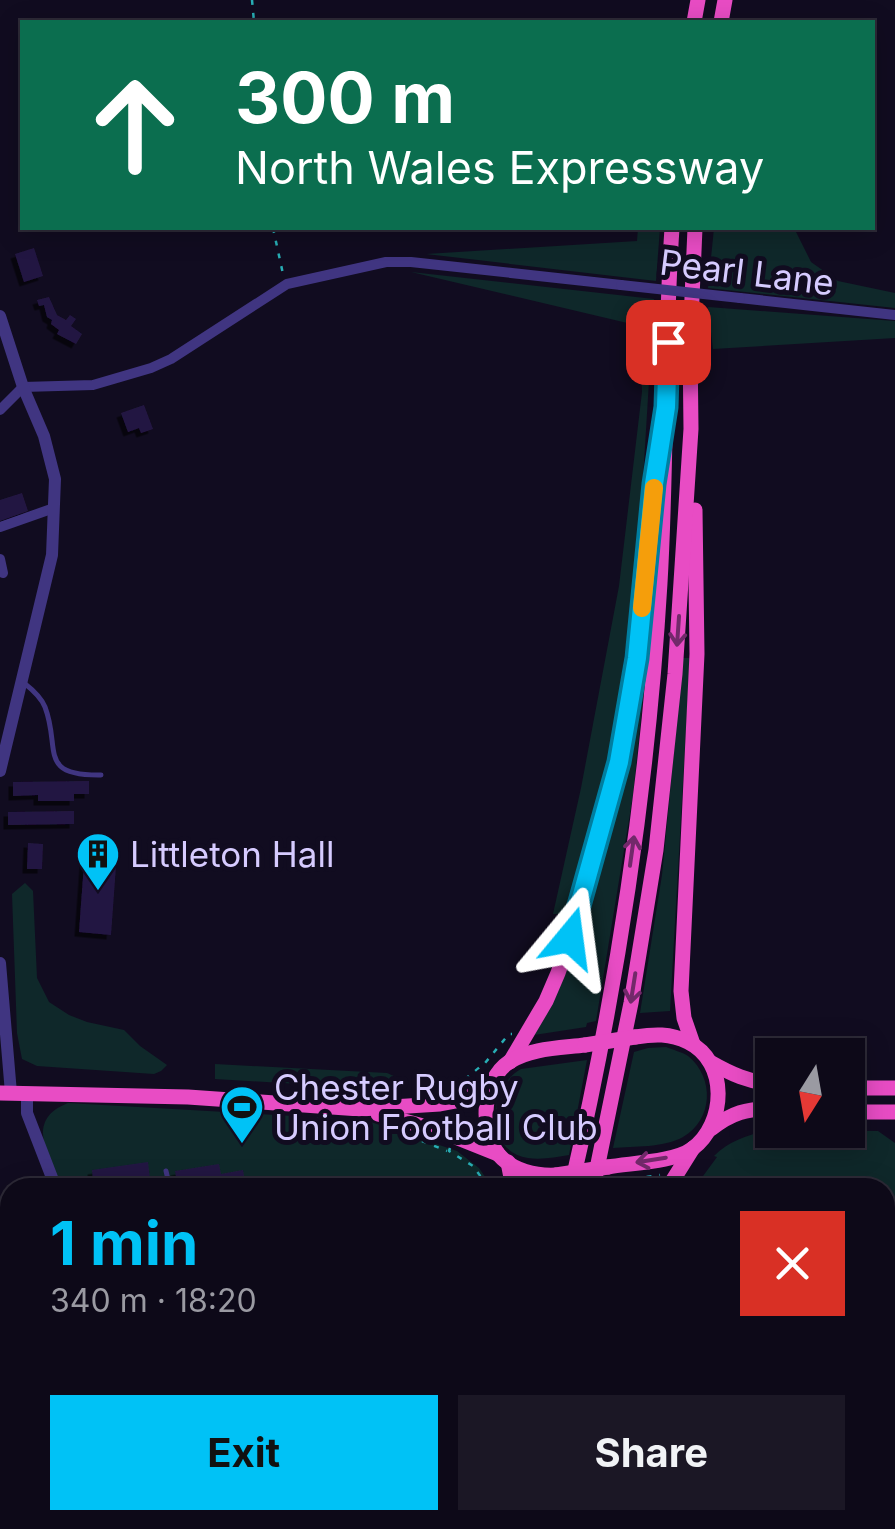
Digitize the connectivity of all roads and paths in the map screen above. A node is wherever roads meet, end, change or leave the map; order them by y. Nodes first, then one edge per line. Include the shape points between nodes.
1 (273, 230) edge
2 (672, 230) edge
3 (695, 230) edge
4 (287, 284) junction
5 (0, 316) edge
6 (895, 316) edge
7 (23, 387) junction
8 (666, 407) junction
9 (0, 410) edge
10 (691, 429) junction
11 (54, 508) junction
12 (0, 526) edge
13 (0, 559) edge
14 (3, 573) dead end
15 (23, 681) junction
16 (0, 771) edge
17 (101, 774) dead end
18 (0, 963) edge
19 (693, 1044) junction
20 (707, 1060) junction
21 (510, 1062) junction
22 (493, 1080) junction
23 (755, 1082) edge
24 (895, 1087) edge
25 (865, 1088) edge
26 (12, 1093) edge
27 (360, 1108) junction
28 (755, 1108) edge
29 (865, 1112) edge
30 (895, 1112) edge
31 (705, 1135) junction
32 (693, 1148) junction
33 (504, 1158) junction
34 (166, 1170) dead end
35 (52, 1178) edge
36 (168, 1178) edge
37 (511, 1178) edge
38 (576, 1178) edge
39 (600, 1178) edge
40 (674, 1178) edge

1 - 4 path
2 - 8 highway
3 - 10 highway
4 - 6 street, Pearl Lane, bridge via 411,262
4 - 7 street, Pearl Lane via 151,368 93,385
5 - 7 street
7 - 9 street
7 - 11 street via 44,436
8 - 21 highway via 619,762 558,973
38 -> 8 highway via 612,993 650,720
10 - 19 highway via 697,654 681,991
10 -> 39 highway via 656,850
11 - 12 street
11 - 15 street via 52,555
13 - 14 street
15 - 16 street
15 - 17 lane via 44,705 60,767
18 - 26 street
19 - 20 highway
19 - 21 highway, bridge via 669,1035 635,1036
20 - 23 highway
20 - 31 highway via 718,1100
21 - 22 highway
22 - 27 highway via 440,1104
22 - 33 highway via 487,1120
24 - 25 highway
26 - 27 highway
26 - 35 street
27 - 33 highway
28 - 31 highway
29 - 30 highway
31 - 32 highway
32 -> 33 highway, bridge via 556,1175
32 - 40 highway
33 - 37 highway
34 - 36 lane

